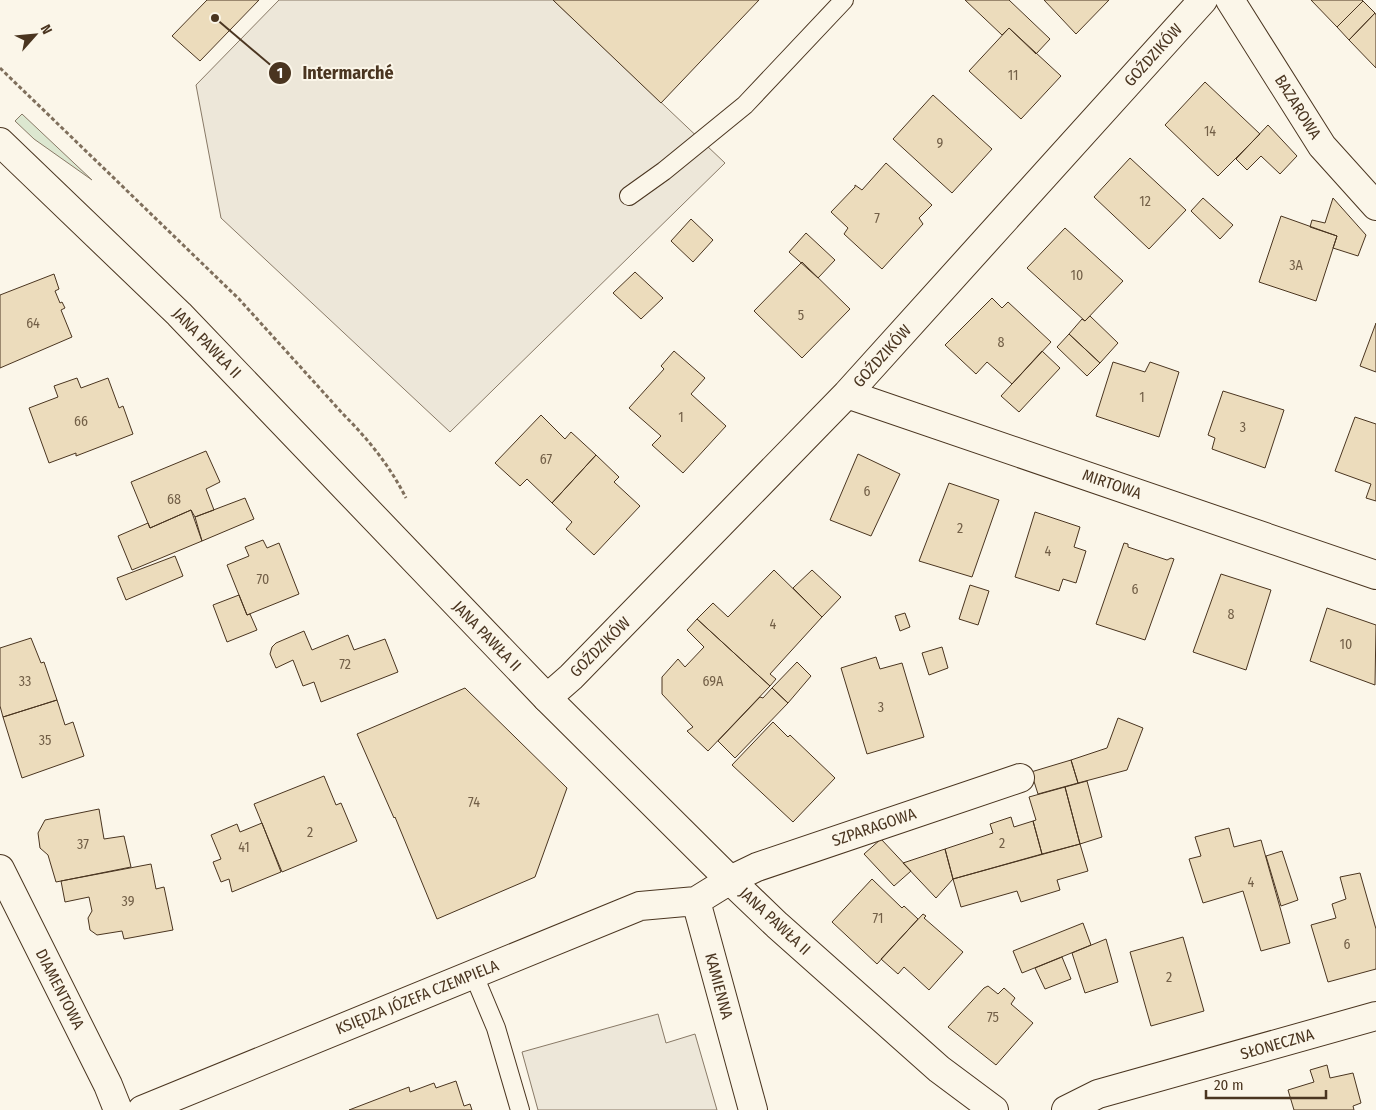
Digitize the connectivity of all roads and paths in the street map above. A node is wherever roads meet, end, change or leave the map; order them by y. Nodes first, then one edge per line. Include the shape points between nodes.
1 (844, 0) edge
2 (1203, 0) edge
3 (1230, 0) edge
4 (0, 68) edge
5 (0, 142) edge
6 (629, 196) dead end
7 (1376, 206) edge
8 (848, 394) junction
9 (395, 476) dead end
10 (1376, 575) edge
11 (546, 698) junction
12 (1020, 778) dead end
13 (0, 869) edge
14 (730, 880) junction
15 (696, 901) junction
16 (473, 973) junction
17 (1376, 1016) edge
18 (118, 1110) edge
19 (142, 1110) edge
20 (520, 1110) edge
21 (753, 1110) edge
22 (994, 1110) edge
23 (1066, 1110) edge

1 - 6 lane via 745,105
2 - 8 street, GOŹDZIKÓW
3 - 7 street, BAZAROWA via 1322,146
4 - 9 path via 239,299 360,431
5 - 11 street, JANA PAWŁA II via 235,371
8 - 10 street, MIRTOWA
8 - 11 street, GOŹDZIKÓW via 571,677
11 - 14 street, JANA PAWŁA II
12 - 14 street, SZPARAGOWA via 757,867
13 - 18 street, DIAMENTOWA
14 - 15 street
14 - 22 street, JANA PAWŁA II via 939,1069
15 - 16 street, KSIĘDZA JÓZEFA CZEMPIELA via 640,906
15 - 21 street, KAMIENNA
16 - 19 street, KSIĘDZA JÓZEFA CZEMPIELA
16 - 20 lane via 496,1028
17 - 23 street, SŁONECZNA via 1098,1094

